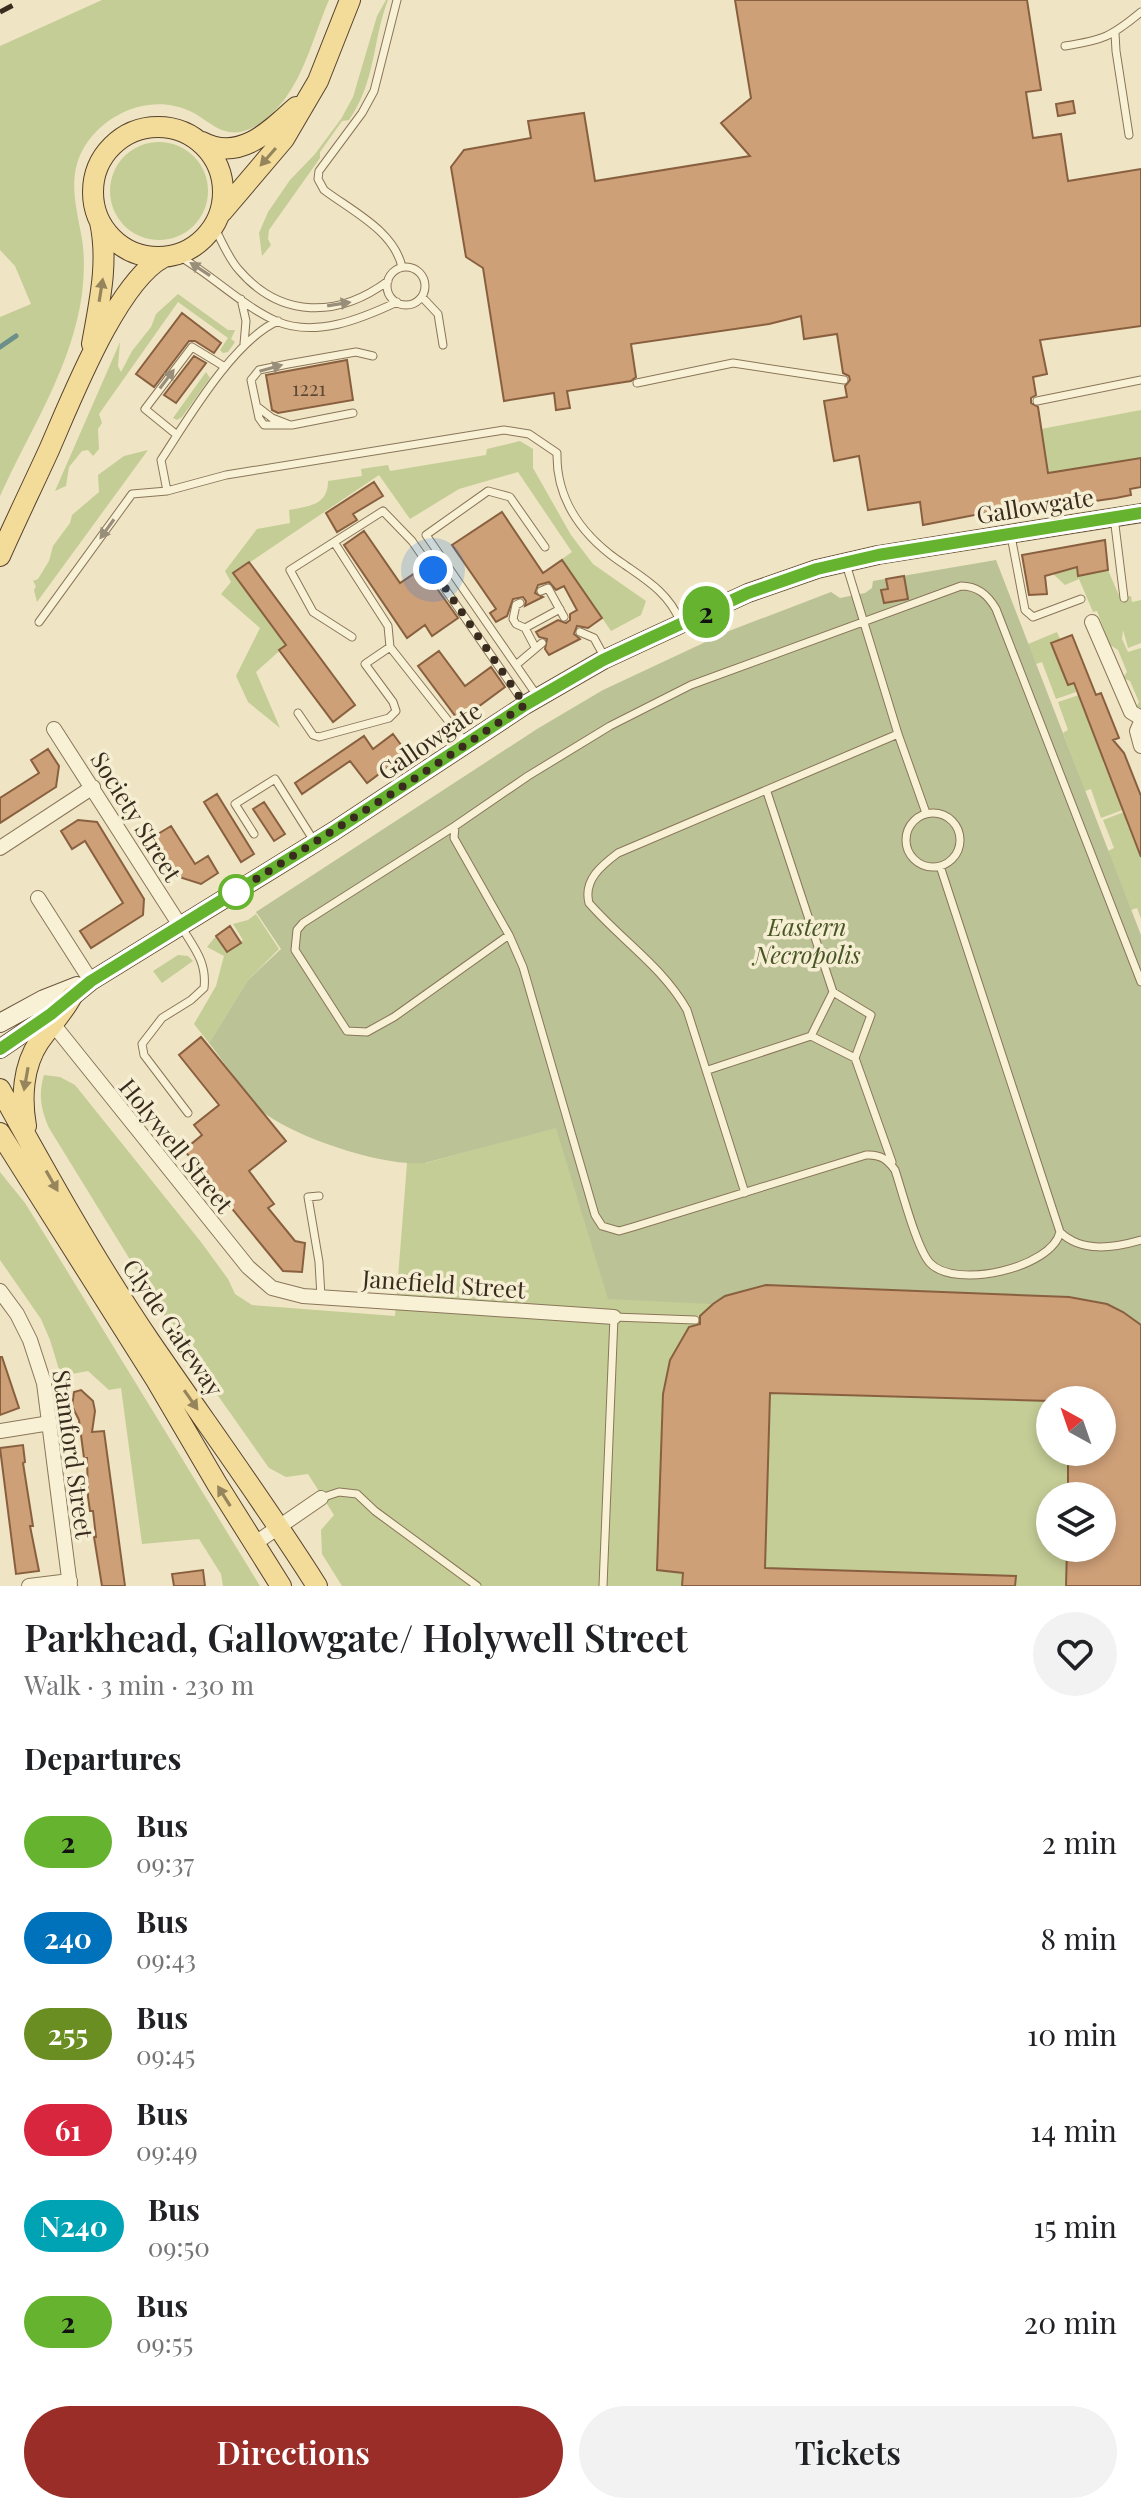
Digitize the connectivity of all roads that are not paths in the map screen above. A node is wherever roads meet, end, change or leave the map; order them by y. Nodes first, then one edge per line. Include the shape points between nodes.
1 (350, 0) edge
2 (397, 0) edge
3 (1141, 12) edge
4 (1115, 33) junction
5 (1065, 46) dead end
6 (311, 94) junction
7 (1129, 135) dead end
8 (202, 142) junction
9 (217, 221) junction
10 (100, 222) junction
11 (171, 256) junction
12 (402, 267) junction
13 (388, 281) junction
14 (422, 297) junction
15 (241, 298) junction
16 (397, 302) junction
17 (278, 321) junction
18 (244, 344) junction
19 (443, 345) dead end
20 (373, 356) dead end
21 (89, 358) junction
22 (225, 367) junction
23 (844, 380) dead end
24 (1141, 380) edge
25 (637, 383) dead end
26 (1037, 401) dead end
27 (353, 413) dead end
28 (177, 435) junction
29 (167, 491) junction
30 (1141, 513) edge
31 (1114, 517) junction
32 (1011, 534) junction
33 (334, 542) junction
34 (545, 547) dead end
35 (0, 556) edge
36 (845, 562) junction
37 (541, 591) dead end
38 (1124, 598) dead end
39 (1081, 599) dead end
40 (520, 603) dead end
41 (862, 621) junction
42 (39, 622) dead end
43 (1092, 622) dead end
44 (681, 623) junction
45 (525, 628) junction
46 (580, 632) dead end
47 (352, 637) dead end
48 (390, 647) junction
49 (606, 659) junction
50 (516, 665) junction
51 (532, 701) junction
52 (298, 713) dead end
53 (1141, 720) edge
54 (54, 729) dead end
55 (898, 734) junction
56 (466, 743) junction
57 (1141, 746) edge
58 (93, 787) junction
59 (767, 792) junction
60 (926, 813) junction
61 (455, 826) junction
62 (254, 834) dead end
63 (315, 843) junction
64 (2, 847) edge
65 (13, 859) dead end
66 (940, 866) junction
67 (38, 898) dead end
68 (181, 927) junction
69 (509, 935) junction
70 (91, 981) junction
71 (1141, 982) edge
72 (833, 992) junction
73 (72, 996) junction
74 (0, 1023) edge
75 (53, 1024) junction
76 (811, 1036) junction
77 (0, 1049) edge
78 (855, 1058) junction
79 (708, 1070) junction
80 (0, 1089) edge
81 (188, 1113) dead end
82 (0, 1133) edge
83 (29, 1141) junction
84 (0, 1152) edge
85 (895, 1170) junction
86 (30, 1181) junction
87 (745, 1193) junction
88 (319, 1196) dead end
89 (1060, 1232) junction
90 (1141, 1240) edge
91 (272, 1288) joint
92 (0, 1291) edge
93 (321, 1297) junction
94 (614, 1317) junction
95 (695, 1320) dead end
96 (50, 1423) junction
97 (0, 1431) edge
98 (321, 1498) joint
99 (280, 1527) junction
100 (254, 1544) junction
101 (70, 1583) edge
102 (29, 1586) edge
103 (281, 1586) edge
104 (317, 1586) edge
105 (477, 1586) edge
106 (603, 1586) edge

1 - 6 main road
2 - 12 lane via 374,91 318,179 324,190 391,242
3 - 4 lane
4 - 5 lane
4 - 7 lane
6 - 8 main road via 250,143 224,149
6 -> 9 main road via 284,139
8 - 9 main road via 223,182
8 - 10 main road via 178,129 154,126 119,139 93,181
9 - 11 main road via 202,241
9 -> 13 lane via 239,271 283,304 308,308 352,302
10 - 11 main road via 117,243 140,255
21 -> 10 main road via 103,279
15 -> 11 lane
11 - 21 main road via 137,279
12 - 13 lane
12 - 14 lane via 424,277
13 - 16 lane
14 - 16 lane via 407,305
14 - 19 lane via 438,314
15 - 17 lane
15 - 18 lane
16 - 17 lane via 361,319 325,326
17 - 18 lane
18 - 22 lane
27 -> 20 lane via 264,425 251,380 259,370 356,352
21 - 35 main road
22 - 28 lane
28 -> 22 lane via 145,409 192,347
23 - 25 lane via 733,363
24 - 26 lane
28 - 29 lane via 161,460
29 -> 42 lane via 132,494
29 - 44 lane via 226,475 504,430 521,432 557,453 558,480 570,510 597,544 658,588
30 - 31 street, Gallowgate
31 - 32 street, Gallowgate
31 - 38 lane
32 - 36 street, Gallowgate
32 - 39 lane via 1025,610 1033,617
33 - 47 lane via 290,570 313,612
33 - 48 lane via 388,626
33 - 51 lane via 383,511 412,541
34 - 50 lane via 510,497 488,491 426,535
36 - 41 lane
36 - 44 street, Gallowgate via 783,580
37 - 45 lane via 548,588 562,613
40 - 45 lane via 513,619
41 - 55 lane
41 - 61 lane via 691,685 610,726
41 - 71 lane via 961,586 975,587 990,599
43 - 53 street via 1131,712
44 - 49 street, Gallowgate
45 - 50 lane via 538,645
46 - 49 lane via 594,638
48 - 52 lane via 365,664 393,702 396,711 389,718 319,737
48 - 56 lane
49 - 51 street, Gallowgate
50 - 51 lane
51 - 56 street, Gallowgate
53 - 57 street
54 - 58 street, Society Street
55 - 59 lane
55 - 60 lane
56 - 63 street, Gallowgate
58 - 64 street
58 - 68 street, Society Street
59 - 72 lane
59 - 79 lane via 618,853 600,867 589,886 589,903 679,996
60 - 66 lane via 944,815 957,828 959,846
60 - 66 lane via 911,822 906,847 916,861
61 - 69 lane via 454,838
61 - 69 lane via 303,923 295,950 347,1031 357,1033 394,1017
62 - 63 lane via 235,804 275,779
63 - 68 street, Gallowgate
64 - 65 street
66 - 89 lane
67 - 70 street
68 - 70 street, Gallowgate
68 - 81 lane via 202,961 204,988 162,1018 142,1044 144,1055
69 - 87 lane via 602,1226 619,1231
70 - 73 street, Gallowgate
70 - 74 street, Gallowgate
72 - 76 lane
72 - 78 lane via 871,1015
73 - 75 main road
73 - 77 street, Gallowgate
75 -> 83 main road via 34,1050 26,1077 23,1100
75 - 91 street, Holywell Street via 248,1267
76 - 78 lane
76 - 79 lane
78 - 85 lane
79 - 87 lane
80 - 83 main road, Clyde Gateway
82 - 86 main road, Clyde Gateway
83 -> 99 main road, Clyde Gateway via 148,1339
84 - 86 main road
85 - 87 lane via 883,1158 866,1155
85 - 89 lane via 925,1258 940,1272 970,1276 1026,1263 1048,1252
100 -> 86 main road, Clyde Gateway
88 - 93 lane via 308,1197
89 - 90 lane via 1084,1246
91 - 93 street, Janefield Street
92 - 96 street, Stamford Street via 37,1359
93 - 94 street, Janefield Street
94 - 95 lane
94 - 106 lane
96 - 97 street
96 - 101 street, Stamford Street
98 - 99 street
98 - 105 lane via 357,1494
99 - 100 street
99 - 104 main road, Clyde Gateway
100 - 103 main road, Clyde Gateway
101 - 102 street

